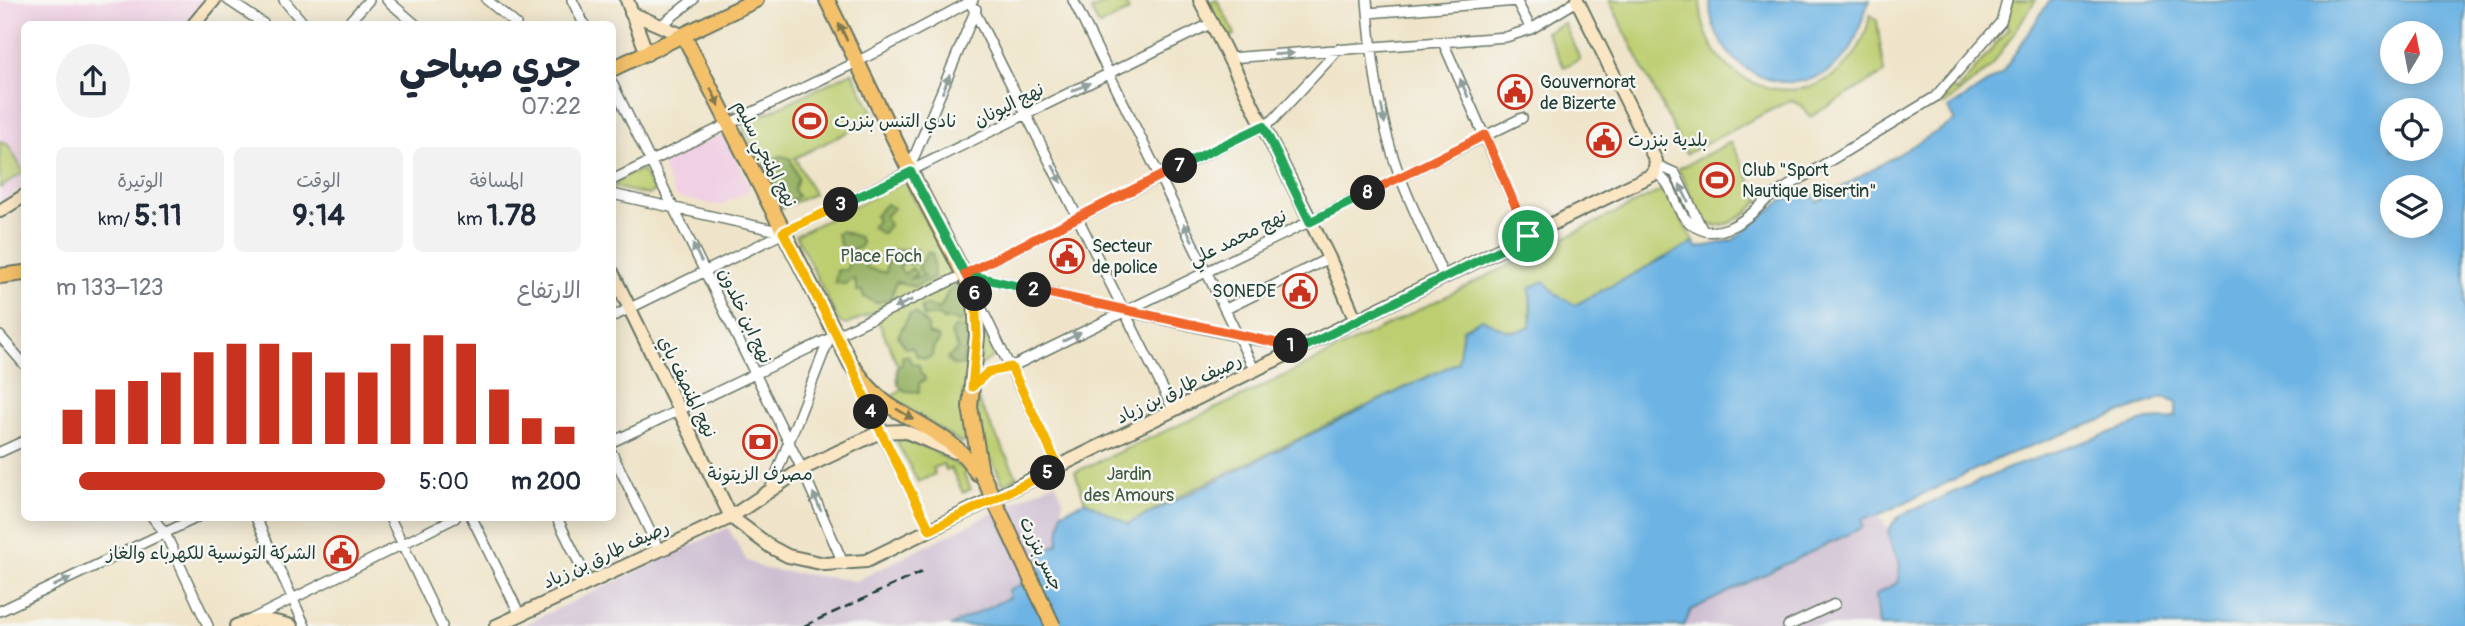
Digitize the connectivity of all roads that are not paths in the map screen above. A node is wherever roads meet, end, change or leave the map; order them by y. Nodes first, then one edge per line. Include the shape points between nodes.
1 (214, 0) edge
2 (228, 0) edge
3 (284, 0) edge
4 (369, 0) edge
5 (387, 0) edge
6 (486, 0) edge
7 (572, 0) edge
8 (627, 0) edge
9 (693, 0) edge
10 (756, 0) edge
11 (827, 0) edge
12 (973, 0) edge
13 (1073, 0) edge
14 (1367, 0) edge
15 (2007, 0) edge
16 (1516, 1) edge
17 (1577, 1) edge
18 (1204, 4) edge
19 (975, 11) junction
20 (631, 13) junction
21 (1368, 13) junction
22 (196, 21) edge
23 (260, 21) edge
24 (302, 21) edge
25 (350, 21) edge
26 (412, 21) edge
27 (512, 21) edge
28 (582, 21) edge
29 (1212, 23) junction
30 (660, 26) junction
31 (1531, 29) junction
32 (684, 36) junction
33 (1443, 42) junction
34 (1371, 47) junction
35 (1339, 50) junction
36 (648, 54) junction
37 (1229, 58) junction
38 (857, 62) junction
39 (616, 67) edge
40 (1110, 74) junction
41 (616, 91) edge
42 (1027, 113) junction
43 (1522, 118) dead end
44 (730, 125) junction
45 (1263, 126) junction
46 (1485, 135) junction
47 (653, 162) junction
48 (1656, 169) junction
49 (910, 171) junction
50 (1160, 176) junction
51 (1400, 177) junction
52 (616, 178) edge
53 (616, 195) edge
54 (21, 198) edge
55 (676, 208) junction
56 (0, 211) edge
57 (1078, 217) junction
58 (1310, 222) junction
59 (783, 232) junction
60 (1528, 236) junction
61 (1329, 258) junction
62 (1208, 272) junction
63 (21, 273) edge
64 (707, 273) junction
65 (965, 274) junction
66 (0, 276) edge
67 (1444, 277) junction
68 (616, 280) edge
69 (975, 296) junction
70 (630, 309) junction
71 (1226, 309) junction
72 (1126, 311) junction
73 (616, 315) edge
74 (1356, 321) junction
75 (0, 336) edge
76 (1240, 337) junction
77 (833, 338) junction
78 (4, 347) edge
79 (1304, 347) junction
80 (21, 361) edge
81 (851, 364) junction
82 (1011, 367) junction
83 (1255, 371) junction
84 (754, 373) junction
85 (972, 387) junction
86 (679, 409) junction
87 (1174, 411) junction
88 (880, 432) junction
89 (616, 440) edge
90 (21, 442) edge
91 (789, 443) junction
92 (0, 452) edge
93 (616, 461) edge
94 (974, 465) junction
95 (1059, 468) junction
96 (802, 469) junction
97 (770, 490) junction
98 (731, 517) junction
99 (155, 521) edge
100 (190, 521) edge
101 (257, 521) edge
102 (392, 521) edge
103 (449, 521) edge
104 (473, 521) edge
105 (558, 521) edge
106 (930, 530) junction
107 (165, 533) junction
108 (403, 544) junction
109 (659, 550) junction
110 (844, 565) junction
111 (589, 583) junction
112 (294, 598) junction
113 (1835, 604) dead end
114 (0, 611) edge
115 (520, 615) junction
116 (249, 621) junction
117 (208, 626) edge
118 (236, 626) edge
119 (291, 626) edge
120 (305, 626) edge
121 (442, 626) edge
122 (496, 626) edge
123 (1051, 626) edge
124 (1788, 626) edge

1 - 22 main road
2 - 23 street
3 - 24 street
4 - 25 street
5 - 26 street
6 - 27 street
7 - 28 street
8 - 20 main road
9 - 30 street
10 - 32 main road
38 -> 11 main road
12 - 19 street
12 - 38 street
13 - 40 street
14 - 21 street
15 - 48 street via 2001,22 1935,97 1767,199 1733,227 1702,229 1684,216
16 - 21 street
16 - 31 street
17 - 31 street
17 - 48 main road
18 - 29 main road
19 - 42 street
49 -> 19 street
20 - 30 main road
20 - 36 main road
21 - 34 street
29 - 37 main road
29 - 40 street, نهج اليونان
30 - 32 main road
31 - 33 street via 1506,37
32 - 36 main road
32 -> 44 main road, نهج المنجي سليم
33 - 34 street
46 -> 33 street
34 - 35 street
34 -> 51 street via 1384,122
37 -> 35 street
35 - 45 street
36 - 39 main road
37 - 45 main road
38 - 44 street
38 - 49 main road
42 -> 40 street, نهج اليونان
40 - 50 street
41 - 47 street, نهج ابن خلدون
42 - 49 street, نهج اليونان
42 -> 57 street
43 - 46 street, نهج محمد علي
44 - 47 street
44 - 59 main road, نهج المنجي سليم
45 - 50 street
45 - 58 main road
46 - 51 street, نهج محمد علي
46 - 60 street
47 - 52 street
47 - 55 street, نهج ابن خلدون
48 - 60 main road, رصيف طارق بن زياد
49 - 59 street, نهج اليونان
49 - 65 main road
50 - 57 street
62 -> 50 street
51 - 58 street, نهج محمد علي
51 - 67 street
53 - 55 street
54 - 56 main road
55 - 59 street
64 -> 55 street, نهج ابن خلدون
57 - 65 street
57 - 72 street
58 - 61 main road
58 - 62 street, نهج محمد علي
59 - 64 street, نهج اليونان
59 - 77 main road, نهج المنجي سليم
60 - 67 main road, رصيف طارق بن زياد
61 - 71 street
61 - 74 main road
62 - 71 street
62 - 72 street, نهج محمد علي
63 - 66 main road
64 - 70 street, نهج اليونان
64 - 84 street, نهج ابن خلدون
65 - 69 main road
65 - 72 street
65 -> 77 street
67 - 74 main road, رصيف طارق بن زياد
68 - 70 main road, نهج المنصف باي
69 - 82 street
69 - 85 main road
70 - 73 street, نهج اليونان
70 - 86 main road, نهج المنصف باي
71 - 76 street
72 - 76 street
82 -> 72 street, نهج محمد علي
72 - 87 street
74 - 79 main road, رصيف طارق بن زياد
75 - 78 street
76 - 79 street
76 - 83 street
77 - 81 main road, نهج المنجي سليم
77 - 84 street
77 - 91 street
78 - 80 street
79 - 83 main road, رصيف طارق بن زياد
81 - 88 street, نهج المنجي سليم
81 -> 94 main road, نهج المنجي سليم via 877,396
82 - 85 street, نهج محمد علي via 988,372
82 - 95 street
83 - 87 main road, رصيف طارق بن زياد
84 - 86 street
84 - 91 street, نهج ابن خلدون
85 - 94 main road
86 - 89 street
86 - 98 main road, نهج المنصف باي
87 - 95 main road, رصيف طارق بن زياد
88 - 94 main road via 904,431
88 - 96 main road
88 - 106 street, نهج المنجي سليم
90 - 92 street
91 - 96 street, نهج ابن خلدون
91 - 97 street
93 - 109 street
94 - 123 main road, جسر بنزرت, bridge
95 - 106 main road, رصيف طارق بن زياد
96 - 97 main road, رصيف طارق بن زياد
110 -> 96 street, نهج ابن خلدون
97 - 98 main road, رصيف طارق بن زياد
98 - 109 main road, رصيف طارق بن زياد
98 - 110 main road, رصيف طارق بن زياد via 788,556
99 - 107 street
100 - 107 street
101 - 112 street
102 - 108 street
103 - 108 street
104 - 115 street
105 - 111 street
106 - 110 main road, رصيف طارق بن زياد via 866,561
114 -> 107 street
107 - 117 street
108 - 112 street
108 - 121 street
109 - 111 main road, رصيف طارق بن زياد
111 - 115 main road, رصيف طارق بن زياد
112 - 116 street
112 - 120 street
113 - 124 street
115 - 122 main road, رصيف طارق بن زياد
116 - 118 main road
116 - 119 main road

